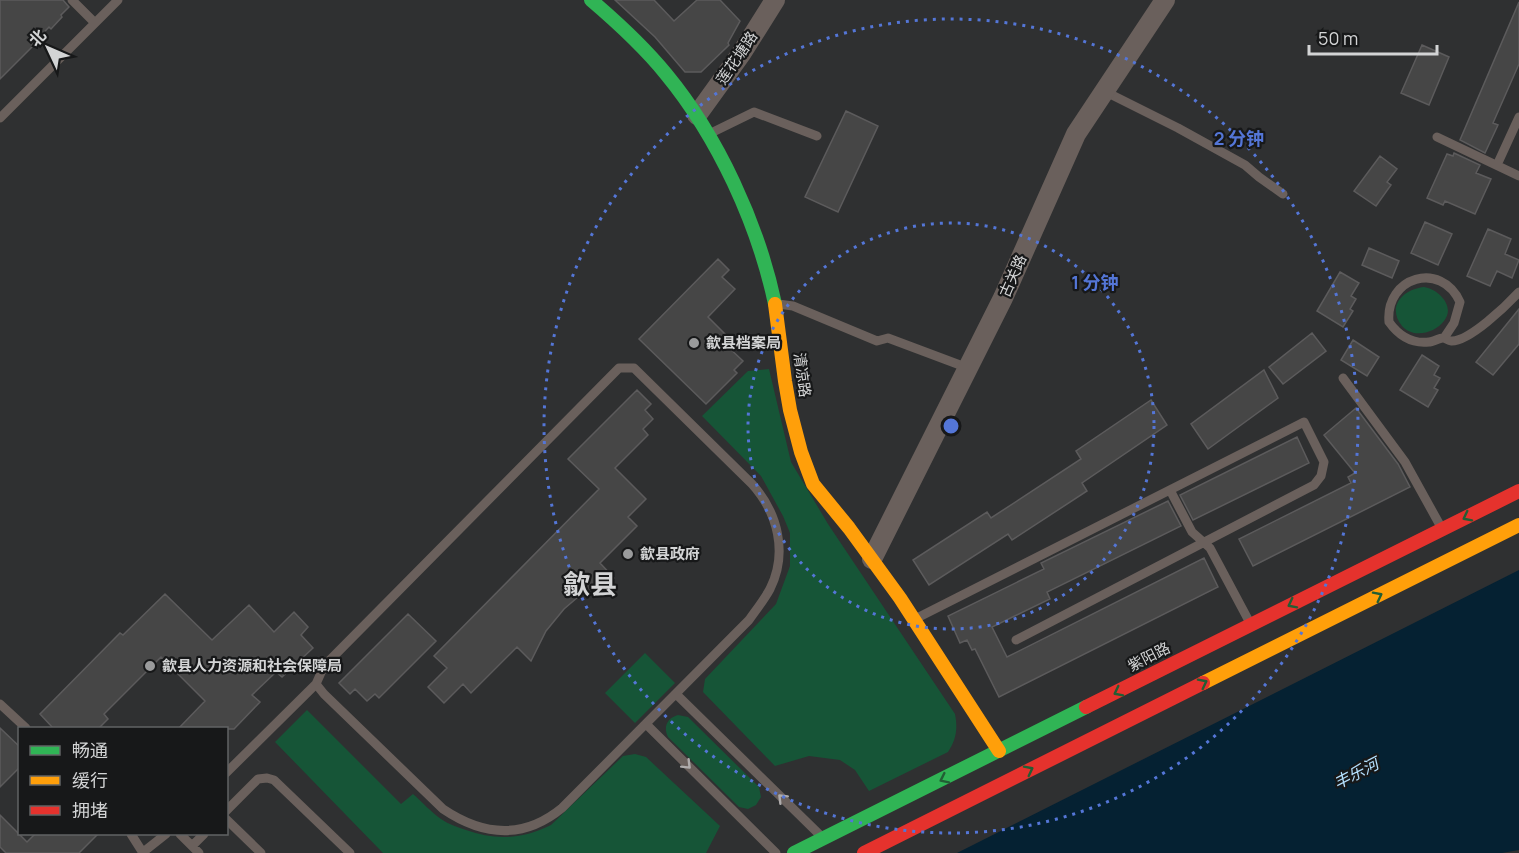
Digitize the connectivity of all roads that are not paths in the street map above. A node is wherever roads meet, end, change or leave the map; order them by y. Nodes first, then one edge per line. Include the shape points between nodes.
1 (72, 0) edge
2 (118, 0) edge
3 (591, 0) edge
4 (775, 0) edge
5 (1164, 0) edge
6 (95, 23) junction
7 (1104, 91) junction
8 (1, 114) edge
9 (697, 115) junction
10 (1519, 117) edge
11 (709, 134) junction
12 (817, 136) dead end
13 (1437, 137) dead end
14 (1497, 165) junction
15 (1519, 176) edge
16 (1284, 194) dead end
17 (1519, 292) edge
18 (775, 304) junction
19 (1444, 338) junction
20 (968, 368) junction
21 (1343, 378) dead end
22 (1170, 490) junction
23 (1519, 490) edge
24 (1519, 525) edge
25 (1442, 529) junction
26 (1203, 542) junction
27 (872, 560) junction
28 (914, 619) junction
29 (1251, 625) junction
30 (1016, 639) dead end
31 (316, 684) junction
32 (676, 693) junction
33 (0, 704) edge
34 (646, 724) junction
35 (24, 727) edge
36 (999, 751) junction
37 (228, 771) edge
38 (228, 809) edge
39 (228, 821) edge
40 (132, 835) edge
41 (165, 835) edge
42 (181, 835) edge
43 (203, 835) edge
44 (824, 839) junction
45 (195, 849) edge
46 (143, 853) edge
47 (261, 853) edge
48 (350, 853) edge
49 (776, 853) edge
50 (794, 853) edge
51 (864, 853) edge

1 - 6 lane
2 - 6 lane
3 - 9 main road, 清凉路 via 645,49
4 - 9 street, 莲花塘路
5 - 7 street, 古关路
6 - 8 lane
7 - 16 lane via 1245,165
7 - 20 street, 古关路 via 1076,134
9 - 11 main road, 清凉路
10 - 14 lane
11 - 12 lane via 754,112
11 - 18 main road, 清凉路 via 744,207
13 - 14 lane
14 - 15 lane
17 - 19 lane via 1494,317 1460,340
18 - 20 lane via 793,306 876,341 888,338
18 - 27 main road, 清凉路 via 792,418 812,483
19 - 19 lane via 1427,343 1409,340 1394,330 1389,322 1389,307 1406,283 1430,278 1447,284 1457,296 1458,313
20 - 27 street, 古关路
21 - 25 lane via 1404,462
22 - 26 lane via 1192,532
22 - 26 lane via 1304,422 1324,462 1314,485
22 - 28 lane
23 -> 25 main road, 紫阳路
51 -> 24 main road
25 -> 29 main road, 紫阳路
26 - 29 lane via 1210,548
26 - 30 lane
27 - 28 main road, 清凉路
28 - 36 main road, 清凉路
29 -> 36 main road, 紫阳路
31 - 32 lane via 324,666 619,368 634,368 761,495 778,532 777,570 765,597 749,620
31 - 34 lane via 443,809 474,826 498,831 522,829 553,815
31 - 37 lane
32 - 34 lane
44 -> 32 lane
33 - 35 lane
34 -> 49 lane
36 -> 44 main road, 紫阳路
38 - 48 lane via 258,779 274,780
39 - 47 lane
40 - 46 lane
41 - 46 lane
42 - 45 lane
43 - 45 lane
44 - 50 main road, 紫阳路

